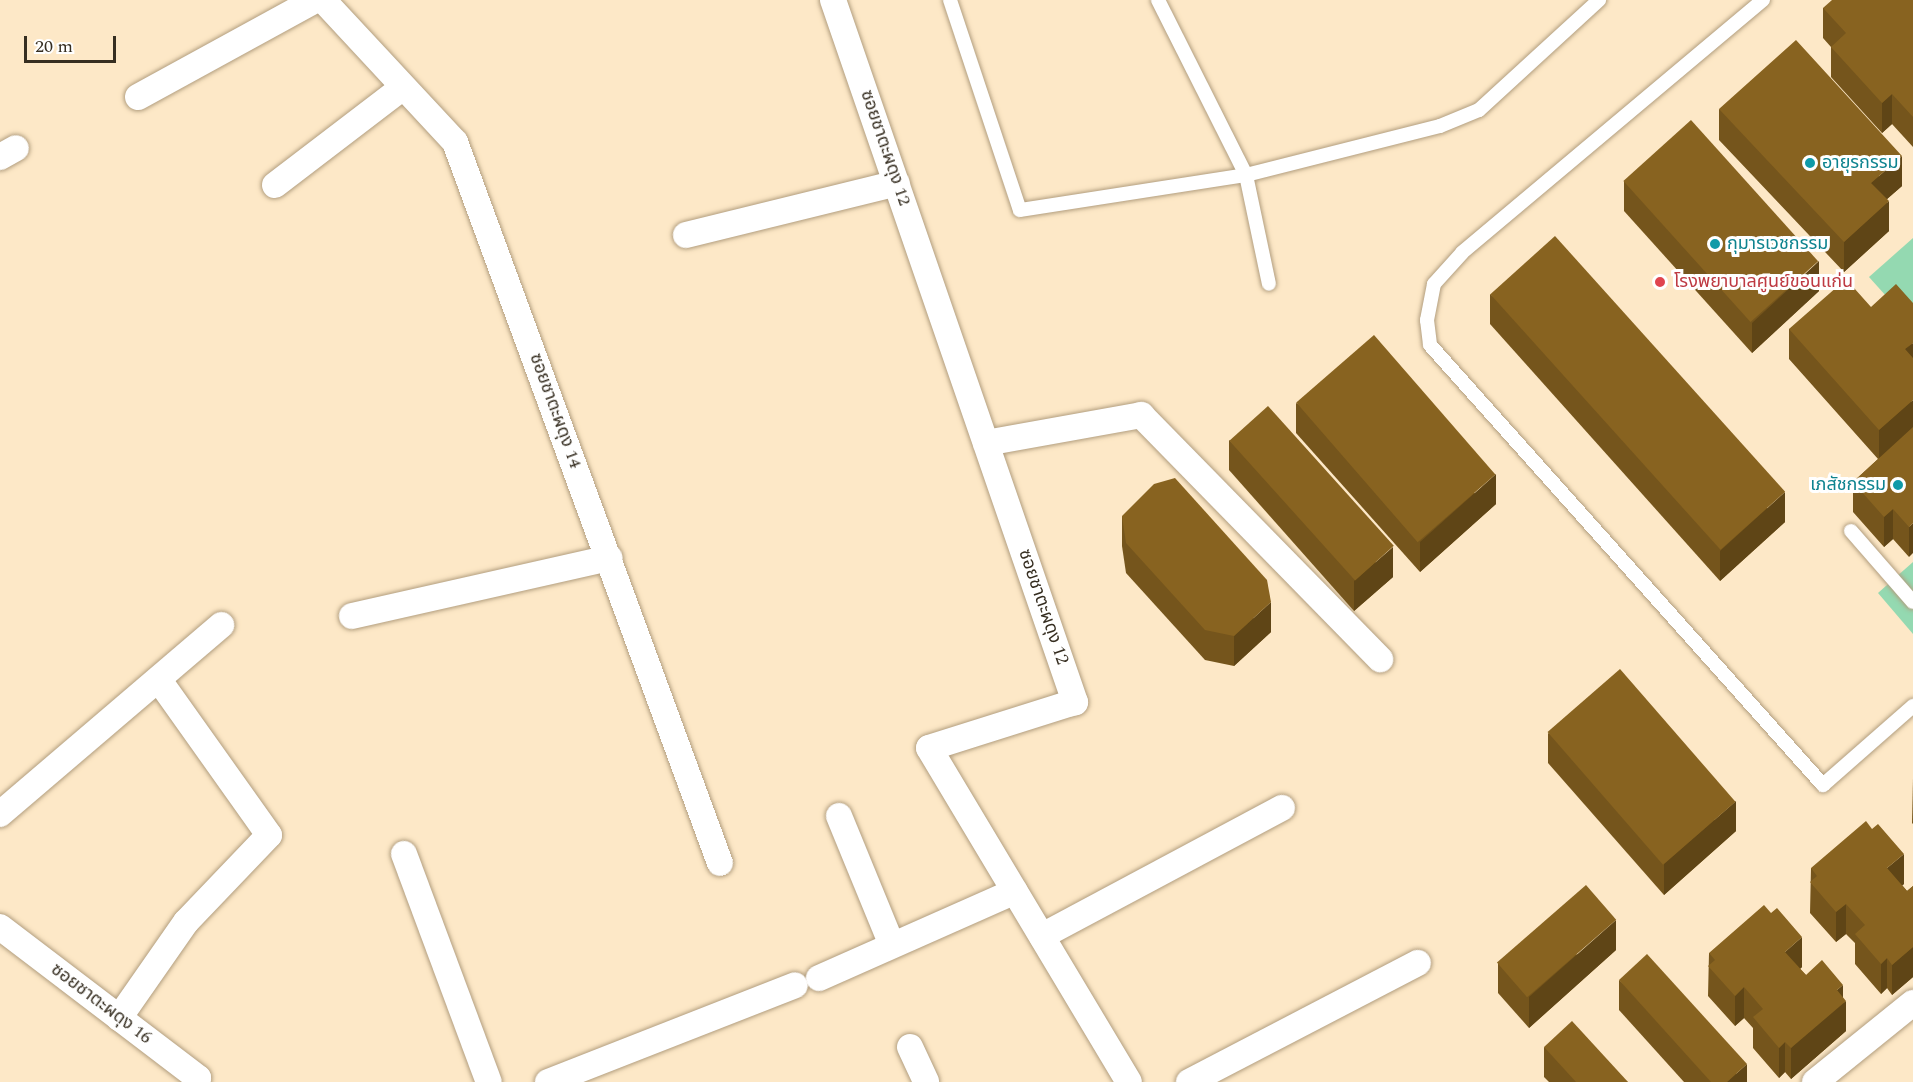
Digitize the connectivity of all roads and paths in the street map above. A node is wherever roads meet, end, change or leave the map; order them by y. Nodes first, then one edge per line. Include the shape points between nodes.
1 (315, 0) edge
2 (323, 0) edge
3 (833, 0) edge
4 (950, 0) edge
5 (1158, 0) edge
6 (1599, 0) edge
7 (1763, 0) edge
8 (403, 87) junction
9 (138, 97) dead end
10 (1246, 175) junction
11 (897, 183) junction
12 (275, 185) dead end
13 (686, 235) dead end
14 (1269, 284) dead end
15 (987, 443) junction
16 (1851, 531) dead end
17 (610, 558) junction
18 (1913, 602) edge
19 (351, 616) dead end
20 (221, 626) dead end
21 (1380, 659) dead end
22 (158, 679) junction
23 (1913, 706) edge
24 (1282, 808) dead end
25 (0, 814) edge
26 (839, 816) dead end
27 (404, 854) dead end
28 (720, 863) dead end
29 (1015, 891) junction
30 (0, 927) edge
31 (1042, 936) junction
32 (892, 945) junction
33 (1418, 963) dead end
34 (1913, 1003) edge
35 (119, 1017) junction
36 (910, 1047) dead end
37 (195, 1082) edge
38 (489, 1082) edge
39 (548, 1082) edge
40 (926, 1082) edge
41 (1130, 1082) edge
42 (1189, 1082) edge
43 (1815, 1082) edge

1 - 9 street
2 - 8 street, ซอยชาตะผดุง 14
3 - 11 street, ซอยชาตะผดุง 12
4 - 10 lane via 1020,210
5 - 10 lane
6 - 10 lane via 1479,110 1440,126
7 - 23 lane via 1462,253 1434,284 1427,320 1430,345 1823,785
8 - 12 street
8 - 17 street, ซอยชาตะผดุง 14 via 455,142
10 - 14 lane
11 - 13 street
11 - 15 street, ซอยชาตะผดุง 12
15 - 21 street via 1141,416
15 - 29 street, ซอยชาตะผดุง 12 via 1076,702 929,748
16 - 18 lane
17 - 19 street
17 - 28 street, ซอยชาตะผดุง 14
20 - 22 street
22 - 25 street
22 - 35 street via 269,835 186,922
24 - 31 street
26 - 32 street
27 - 38 street
29 - 31 street, ซอยชาตะผดุง 12
29 - 32 street
30 - 35 street, ซอยชาตะผดุง 16
31 - 41 street, ซอยชาตะผดุง 12
32 - 39 street
33 - 42 street
34 - 43 street
35 - 37 street, ซอยชาตะผดุง 16 via 198,1078
36 - 40 street

